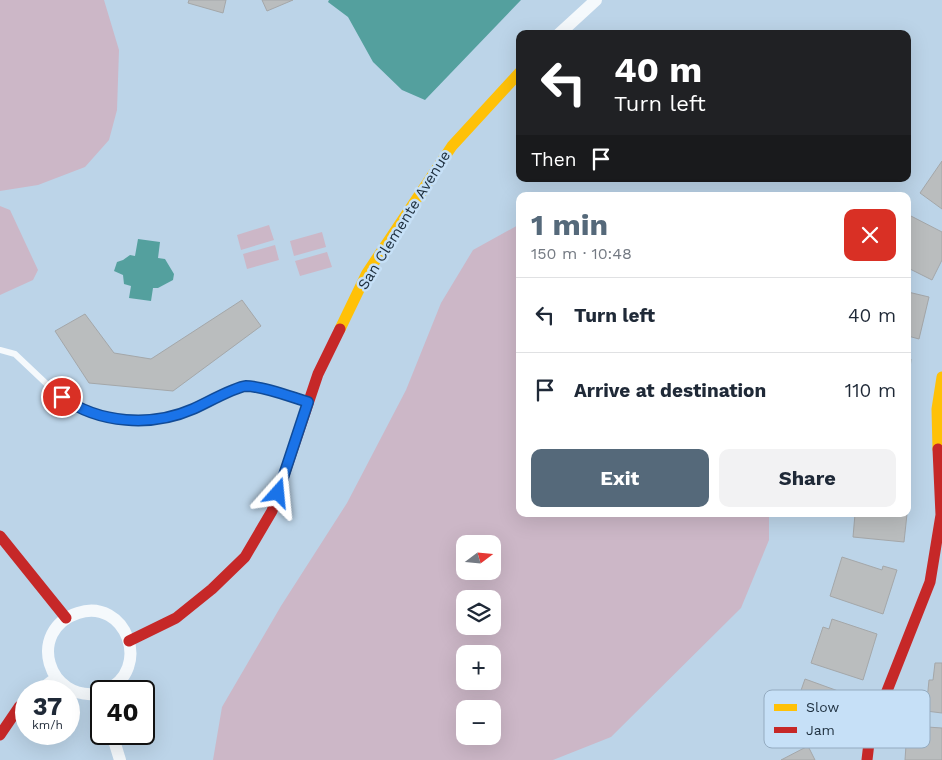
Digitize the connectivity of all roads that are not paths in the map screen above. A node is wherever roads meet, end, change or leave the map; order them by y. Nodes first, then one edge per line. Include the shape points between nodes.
1 (596, 0) edge
2 (564, 30) edge
3 (516, 76) edge
4 (0, 350) edge
5 (942, 376) edge
6 (308, 402) junction
7 (0, 536) edge
8 (939, 543) edge
9 (66, 618) junction
10 (129, 642) junction
11 (56, 678) junction
12 (53, 680) edge
13 (120, 680) edge
14 (887, 690) edge
15 (90, 694) edge
16 (15, 713) edge
17 (0, 735) edge
18 (115, 745) edge
19 (120, 760) edge

1 - 2 street
3 - 6 street, San Clemente Avenue via 452,146 367,273 318,374
4 - 6 lane via 15,354 73,405 97,414 135,421 164,418 191,410 245,386
5 - 8 street via 937,419 941,509
6 - 10 street, San Clemente Avenue via 272,511 246,557 176,618
7 - 9 street
8 - 14 street via 930,582
9 - 10 street via 80,612 99,612 123,628
9 - 11 street via 50,641 50,665
10 - 13 street via 131,650 127,671
11 - 12 street
11 - 15 street via 67,688 80,694
16 - 17 street
18 - 19 street

